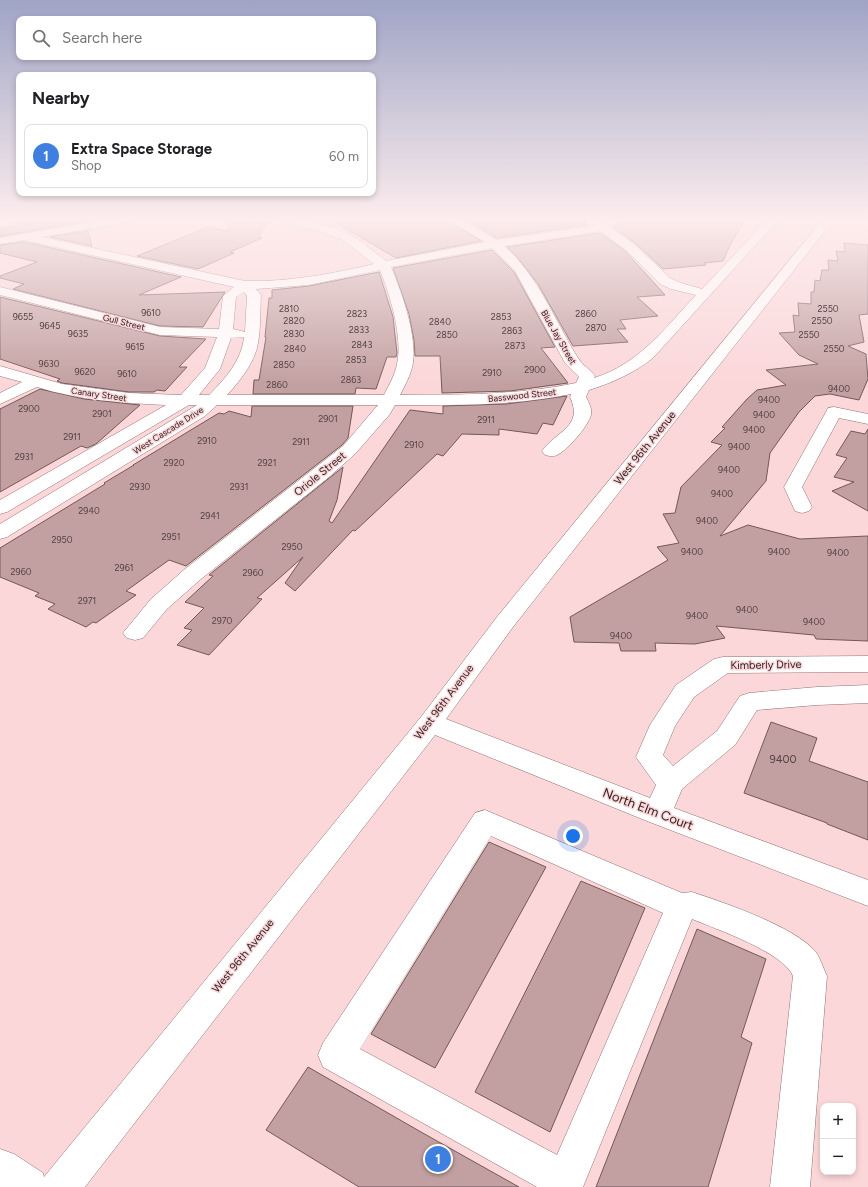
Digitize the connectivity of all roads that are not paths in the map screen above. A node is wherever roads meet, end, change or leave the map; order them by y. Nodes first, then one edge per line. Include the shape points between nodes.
1 (192, 273) edge
2 (342, 273) edge
3 (387, 273) edge
4 (523, 273) edge
5 (656, 273) edge
6 (723, 273) edge
7 (785, 273) edge
8 (245, 285) junction
9 (0, 291) edge
10 (704, 293) junction
11 (251, 334) junction
12 (225, 335) junction
13 (0, 372) edge
14 (35, 382) junction
15 (584, 386) junction
16 (390, 398) junction
17 (0, 399) edge
18 (200, 400) junction
19 (868, 419) edge
20 (551, 451) dead end
21 (56, 475) junction
22 (82, 483) junction
23 (802, 507) dead end
24 (0, 508) edge
25 (0, 533) edge
26 (135, 633) dead end
27 (868, 664) edge
28 (868, 694) edge
29 (430, 723) junction
30 (671, 783) junction
31 (657, 813) junction
32 (868, 893) edge
33 (681, 907) junction
34 (0, 1168) edge
35 (564, 1184) edge
36 (57, 1185) edge
37 (790, 1187) edge

1 - 8 street
2 - 8 street via 289,284
3 - 16 street, Oriole Street via 406,340 400,380
4 - 15 street, Blue Jay Street via 573,363 587,376
5 - 10 street via 664,281 676,286
6 - 10 street, Basswood Street
7 - 29 street, West 96th Avenue via 505,622
8 - 11 street, West Cascade Drive via 254,295
8 - 12 street, West Cascade Drive via 230,296
9 - 12 street, Gull Street via 160,331
10 - 15 street, Basswood Street via 635,366
11 - 12 street, Gull Street
11 - 18 street, West Cascade Drive via 249,349 238,371
12 - 18 street, West Cascade Drive
13 - 14 street, Canary Street
14 - 17 street
14 - 18 street, Canary Street via 129,398
15 - 16 street, Basswood Street via 500,398
15 - 20 street, Blue Jay Street via 578,397 583,409 582,416 567,438
16 - 18 street, Basswood Street
16 - 26 street, Oriole Street via 384,410 349,450 192,574 159,604
18 - 21 street, West Cascade Drive
18 - 22 street, West Cascade Drive via 199,412
19 - 23 street via 834,412 793,487
21 - 22 street
21 - 24 street, West Cascade Drive
22 - 25 street, West Cascade Drive
27 - 30 street, Kimberly Drive via 723,665 685,691 663,725 649,757
28 - 30 street via 749,702 726,738
29 - 31 street, North Elm Court
29 - 36 street, West 96th Avenue
30 - 31 street
31 - 32 street, North Elm Court
33 - 35 street
33 - 35 street via 485,821 336,1055
33 - 37 street via 692,905 757,931 786,947 804,962 810,976
34 - 36 street

